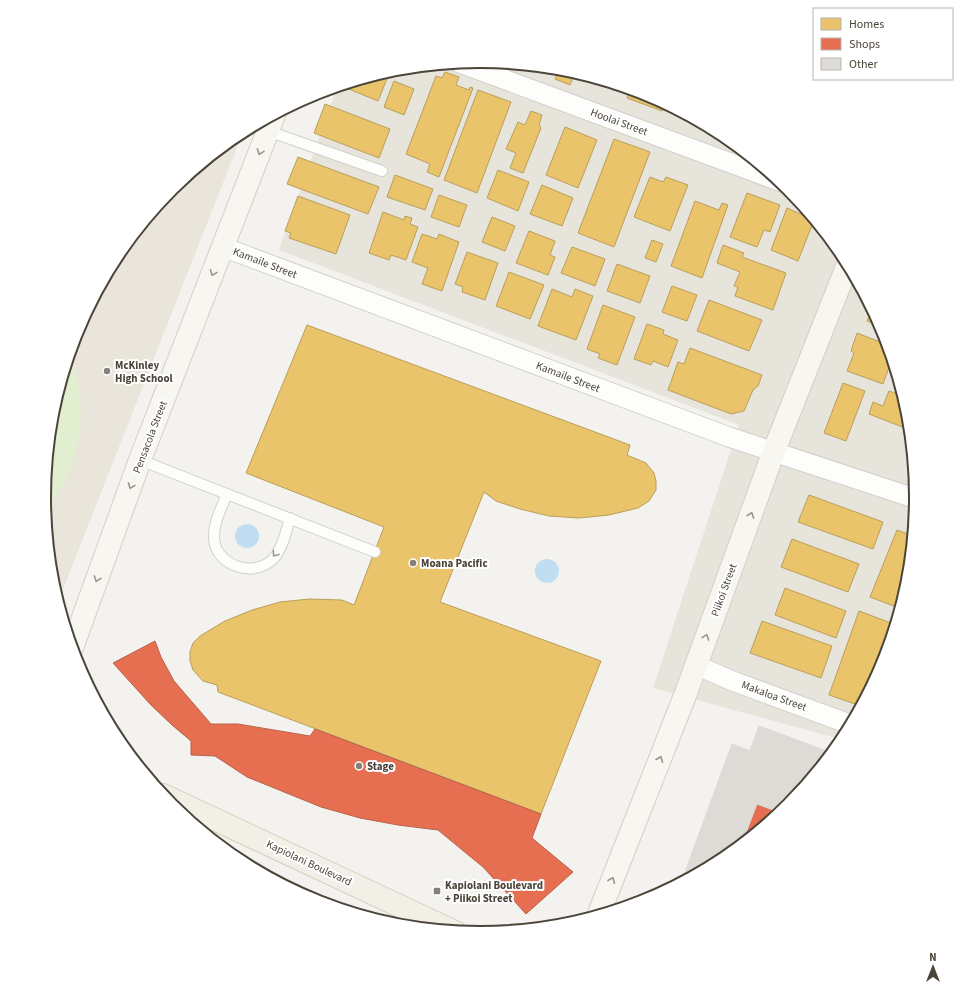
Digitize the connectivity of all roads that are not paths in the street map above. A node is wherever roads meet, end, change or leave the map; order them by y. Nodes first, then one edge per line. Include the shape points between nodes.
1 (474, 68) edge
2 (271, 123) edge
3 (382, 171) dead end
4 (765, 176) edge
5 (223, 247) junction
6 (845, 271) edge
7 (774, 451) junction
8 (140, 460) junction
9 (227, 494) junction
10 (910, 497) edge
11 (290, 518) junction
12 (375, 552) dead end
13 (75, 639) edge
14 (696, 665) junction
15 (846, 722) edge
16 (179, 803) edge
17 (601, 909) edge
18 (439, 925) edge

1 - 4 street, Hoolai Street
2 - 3 lane
2 -> 5 main road, Pensacola Street
5 - 7 street, Kamaile Street via 729,437
5 -> 8 main road, Pensacola Street
6 - 7 main road, Piikoi Street
7 - 10 street, Kamaile Street
14 -> 7 main road, Piikoi Street
8 - 9 lane
8 -> 13 main road, Pensacola Street
9 - 11 lane
11 -> 9 lane via 274,558 265,565 254,568 232,565 223,558 214,538 215,527
11 - 12 lane
14 - 15 street, Makaloa Street
17 -> 14 main road, Piikoi Street
16 - 18 main road, Kapiolani Boulevard

